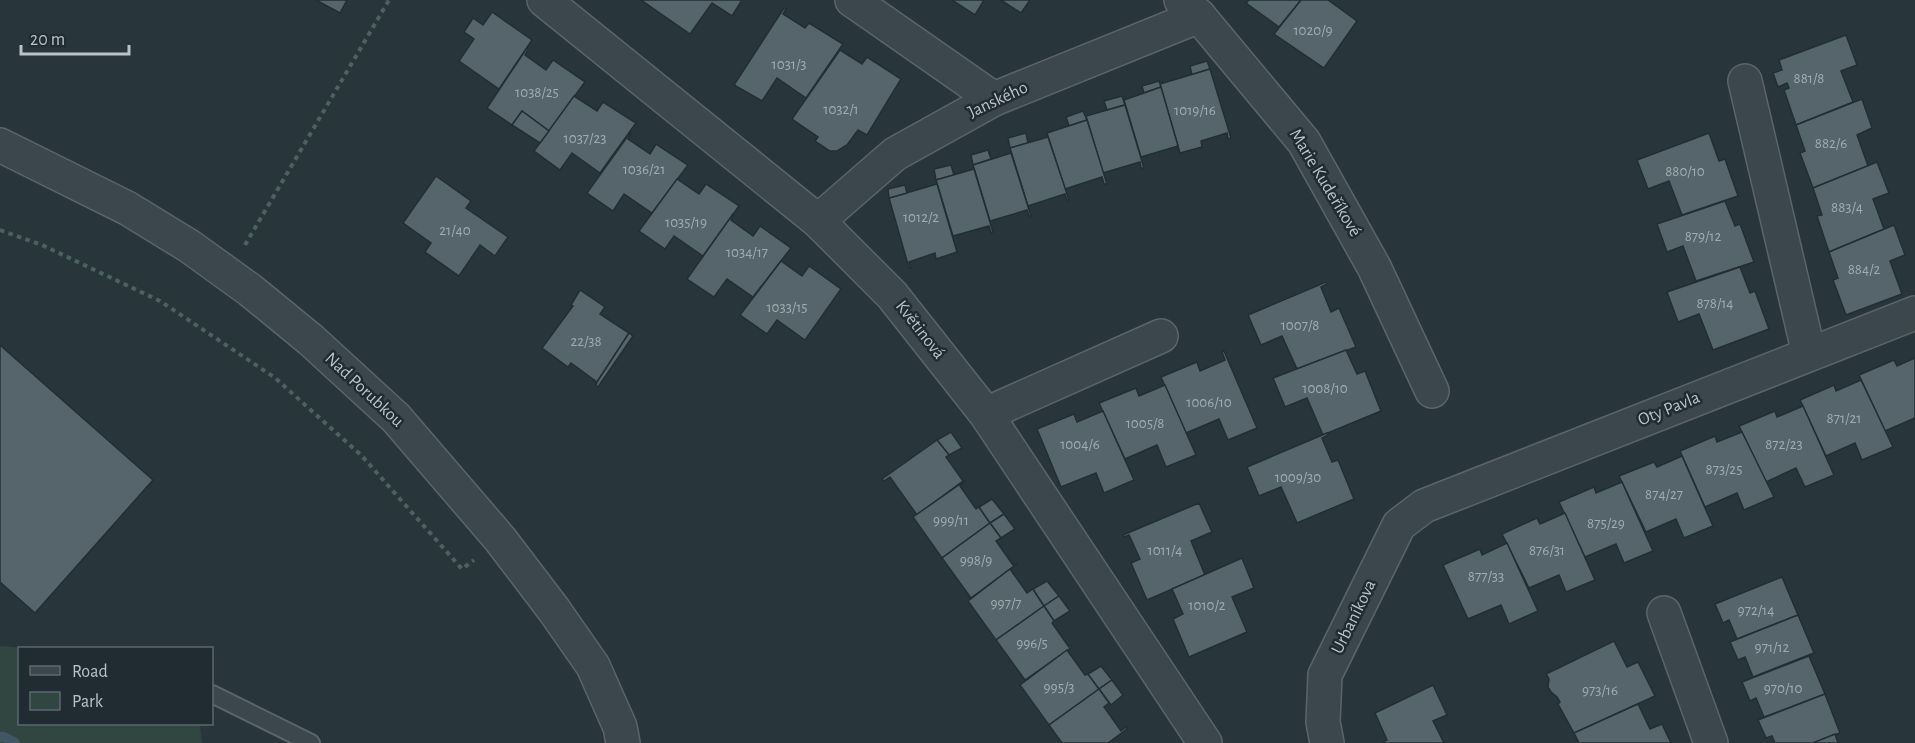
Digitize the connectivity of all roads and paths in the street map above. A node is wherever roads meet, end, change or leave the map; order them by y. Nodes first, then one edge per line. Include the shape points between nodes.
1 (389, 0) edge
2 (852, 0) edge
3 (549, 1) edge
4 (1190, 8) edge
5 (1745, 81) dead end
6 (994, 99) junction
7 (0, 145) edge
8 (818, 221) junction
9 (0, 230) edge
10 (241, 251) dead end
11 (1915, 313) edge
12 (1161, 336) dead end
13 (1809, 354) junction
14 (1432, 391) dead end
15 (986, 414) junction
16 (1424, 506) joint
17 (500, 539) junction
18 (1664, 613) dead end
19 (213, 694) edge
20 (311, 743) edge
21 (623, 743) edge
22 (1205, 743) edge
23 (1328, 743) edge
24 (1711, 743) edge

1 - 10 path
2 - 6 street
3 - 8 street, Květinová
4 - 6 street, Janského
4 - 14 street, Marie Kudeříkové via 1304,142 1374,267
5 - 13 street
6 - 8 street, Janského via 895,154
7 - 17 street, Nad Porubkou via 127,208 250,290 396,418
8 - 15 street, Květinová via 892,295
9 - 17 path via 42,245 160,301 274,377 361,455 462,569
11 - 13 street, Oty Pavla
12 - 15 street
13 - 16 street, Oty Pavla
15 - 22 street, Květinová
16 - 23 street, Urbaníkova via 1399,525 1325,675 1323,722
17 - 21 street, Nad Porubkou via 594,666
18 - 24 street
19 - 20 lane

